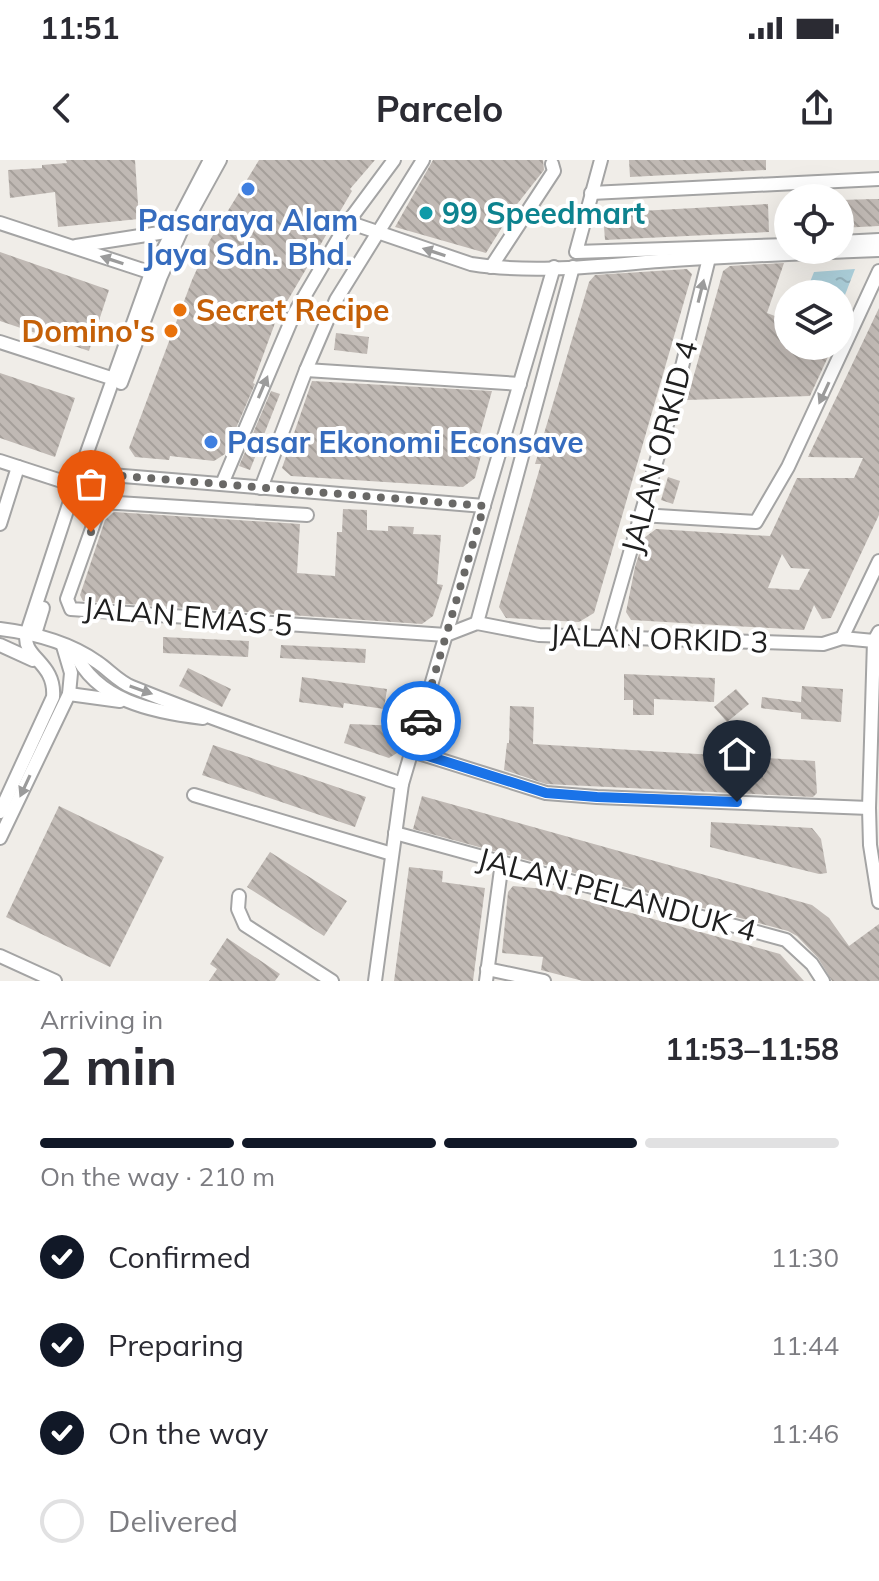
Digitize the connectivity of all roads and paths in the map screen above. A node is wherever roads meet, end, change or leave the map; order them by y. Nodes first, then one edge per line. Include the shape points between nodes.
1 (210, 160) edge
2 (220, 160) edge
3 (394, 160) edge
4 (423, 160) edge
5 (601, 160) edge
6 (552, 164) dead end
7 (879, 179) edge
8 (591, 193) junction
9 (348, 222) junction
10 (0, 223) edge
11 (172, 231) junction
12 (378, 233) junction
13 (879, 240) edge
14 (854, 241) edge
15 (774, 245) edge
16 (72, 247) junction
17 (879, 250) edge
18 (709, 258) junction
19 (491, 267) junction
20 (554, 267) junction
21 (573, 267) junction
22 (879, 271) edge
23 (156, 274) junction
24 (0, 342) edge
25 (306, 370) junction
26 (114, 379) junction
27 (520, 384) junction
28 (0, 461) edge
29 (18, 467) junction
30 (84, 471) junction
31 (111, 475) junction
32 (222, 484) junction
33 (78, 487) junction
34 (261, 488) junction
35 (102, 502) junction
36 (484, 506) junction
37 (307, 515) dead end
38 (641, 515) junction
39 (0, 524) edge
40 (879, 561) edge
41 (477, 623) junction
42 (0, 629) edge
43 (31, 633) junction
44 (446, 635) junction
45 (606, 636) junction
46 (877, 636) edge
47 (842, 638) junction
48 (0, 645) edge
49 (69, 648) junction
50 (46, 668) junction
51 (69, 694) junction
52 (123, 701) junction
53 (214, 719) junction
54 (412, 751) junction
55 (402, 784) junction
56 (194, 795) dead end
57 (869, 808) junction
58 (0, 812) edge
59 (395, 833) junction
60 (0, 838) edge
61 (392, 854) junction
62 (502, 862) junction
63 (878, 884) edge
64 (239, 896) dead end
65 (879, 902) edge
66 (0, 956) edge
67 (487, 975) edge
68 (55, 981) edge
69 (332, 981) edge
70 (375, 981) edge
71 (544, 981) edge
72 (823, 981) edge

1 - 11 street
2 - 23 street
3 - 9 street
4 - 12 street
5 - 8 street
6 - 19 street via 554,171
7 - 8 street
8 - 15 street via 576,252
9 - 12 street
32 -> 9 street via 294,314
10 - 16 street
11 - 16 street
11 - 23 street
19 -> 12 street
12 - 25 street via 336,300
13 - 14 street
23 -> 16 street
17 - 18 street
18 - 21 street
38 -> 18 street, JALAN ORKID 4
19 - 20 street
20 - 21 street
20 - 27 street
21 - 41 street
22 -> 38 street via 795,455 756,522
23 - 26 street
23 - 30 street
24 - 26 street
25 - 27 street
25 - 34 street
26 - 30 street
27 - 36 street
28 - 29 street
29 - 33 street
29 - 39 street
30 - 31 street
30 - 33 street
31 - 32 street
31 - 35 street, JALAN EMAS 5
32 - 34 street
33 - 43 street
34 - 36 street
35 - 37 street
35 - 44 street, JALAN EMAS 5 via 67,599 71,609
36 - 44 street
38 - 45 street, JALAN ORKID 4
40 - 47 street
41 - 44 street
41 - 45 street, JALAN ORKID 3 via 539,635
42 - 43 street
43 - 49 street
43 - 50 street via 25,639 28,648
44 - 54 street
45 - 47 street, JALAN ORKID 3 via 823,644
46 - 47 street, JALAN ORKID 3
46 - 57 street
48 - 50 street
49 - 51 street
49 - 52 street via 102,687
49 -> 53 street via 128,686
50 - 58 street via 54,684 53,697
51 - 52 street
51 -> 60 street
52 - 53 street
53 - 55 street
54 - 55 street
54 - 57 street via 546,793
55 - 59 street
56 - 61 street
57 - 63 street
59 - 61 street
59 - 62 street, JALAN PELANDUK 4
61 - 70 street
62 - 67 street
62 - 72 street, JALAN PELANDUK 4 via 786,940
63 - 65 street
64 - 69 street via 245,925
66 - 68 street
67 - 71 street

